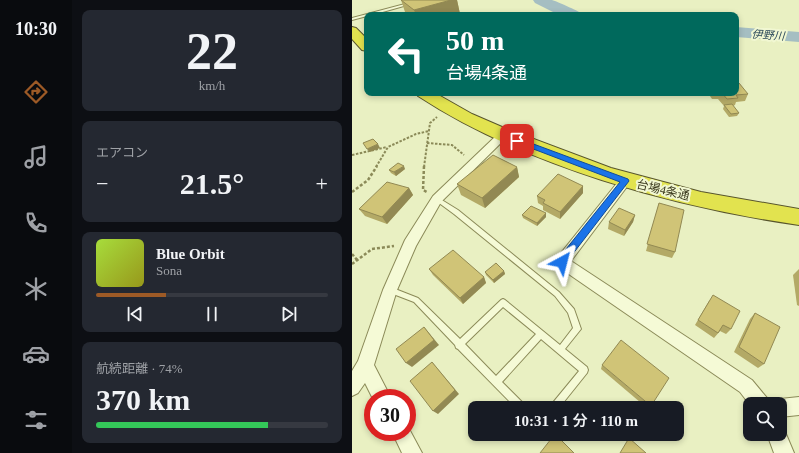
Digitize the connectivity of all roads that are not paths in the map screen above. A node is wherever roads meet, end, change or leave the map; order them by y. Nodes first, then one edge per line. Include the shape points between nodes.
1 (423, 0) edge
2 (379, 12) edge
3 (364, 16) edge
4 (352, 19) edge
5 (352, 31) edge
6 (364, 43) edge
7 (428, 96) edge
8 (503, 135) junction
9 (625, 181) junction
10 (437, 199) junction
11 (799, 217) edge
12 (390, 290) junction
13 (541, 334) junction
14 (459, 345) junction
15 (560, 350) junction
16 (364, 366) junction
17 (496, 382) junction
18 (352, 387) edge
19 (377, 389) edge
20 (755, 397) edge
21 (515, 401) edge
22 (560, 401) edge
23 (799, 406) edge
24 (787, 407) edge
25 (406, 441) edge
26 (779, 441) edge
27 (412, 453) edge
28 (784, 453) edge

1 - 2 lane
3 - 4 lane
5 - 6 highway
7 - 8 highway, 台場4条通 via 446,108
8 - 9 highway, 台場4条通
8 - 10 street
9 - 11 highway, 台場4条通 via 756,212
9 - 20 street via 562,262 746,386
10 - 12 street via 410,244
10 - 15 lane via 557,294 571,311 577,329
12 - 14 lane via 416,300
12 - 16 street
13 - 14 lane via 503,302
13 - 15 lane
13 - 17 lane
14 - 17 lane
15 - 22 lane via 584,370
16 - 18 street
16 - 19 street
17 - 21 lane
23 - 24 street
25 - 27 street
26 - 28 street

